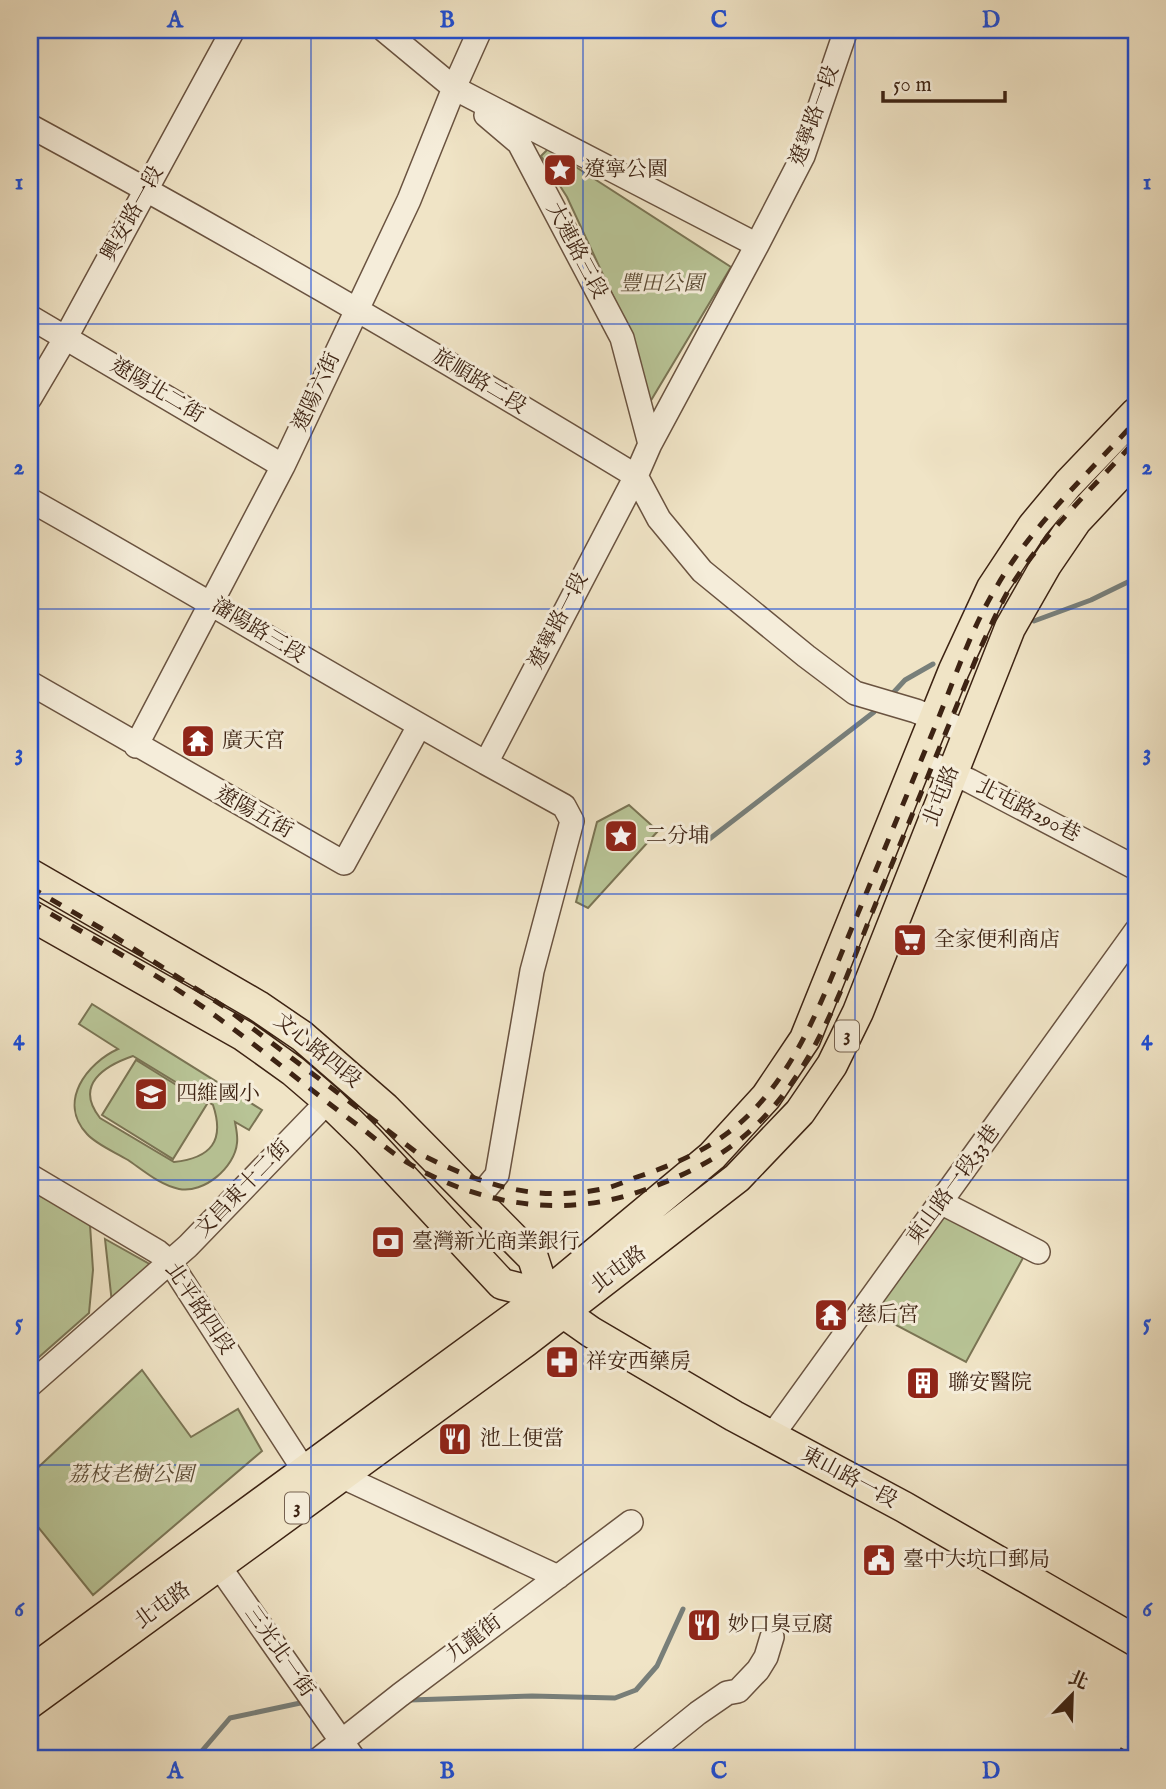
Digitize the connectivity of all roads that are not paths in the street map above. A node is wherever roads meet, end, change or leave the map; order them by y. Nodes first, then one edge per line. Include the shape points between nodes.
1 (233, 30) edge
2 (384, 30) edge
3 (481, 30) edge
4 (846, 30) edge
5 (454, 88) junction
6 (30, 126) edge
7 (147, 189) junction
8 (757, 245) junction
9 (356, 309) junction
10 (30, 317) edge
11 (66, 337) junction
12 (30, 398) edge
13 (1136, 413) edge
14 (650, 444) junction
15 (1136, 457) edge
16 (283, 466) junction
17 (636, 476) junction
18 (30, 500) edge
19 (210, 602) junction
20 (30, 683) edge
21 (935, 720) junction
22 (419, 726) junction
23 (967, 732) junction
24 (136, 746) junction
25 (918, 758) junction
26 (486, 763) junction
27 (951, 771) junction
28 (1136, 868) edge
29 (30, 874) edge
30 (30, 915) edge
31 (1136, 931) edge
32 (328, 1101) junction
33 (30, 1176) edge
34 (477, 1199) junction
35 (942, 1203) junction
36 (1038, 1252) dead end
37 (170, 1262) junction
38 (554, 1304) junction
39 (30, 1385) edge
40 (771, 1437) junction
41 (321, 1480) junction
42 (631, 1522) dead end
43 (211, 1555) junction
44 (558, 1577) junction
45 (772, 1637) dead end
46 (1136, 1641) edge
47 (30, 1672) edge
48 (30, 1703) edge
49 (348, 1751) edge
50 (319, 1759) edge
51 (641, 1759) edge

1 - 7 street, 興安路一段
2 - 5 street, 大連路三段
3 - 5 street, 遼陽六街
4 - 8 street, 遼寧路一段 via 803,156
5 - 8 street, 大連路三段
5 - 9 street, 遼陽六街 via 409,200
5 - 14 street, 大連路三段 via 519,143 622,338
6 - 7 street, 旅順路二段
7 - 9 street, 旅順路二段
7 - 11 street, 興安路一段
8 - 14 street, 遼寧路一段
9 - 16 street, 遼陽六街
9 - 17 street, 旅順路二段
10 - 11 street, 遼陽北二街
11 - 12 street, 興安路一段
11 - 16 street, 遼陽北二街
13 - 21 main road, 北屯路 / 3 via 1033,526 992,588
14 - 17 street, 遼寧路一段
15 - 23 main road, 北屯路 / 3 via 1076,522 1040,576 1010,628
16 - 19 street, 遼陽六街
17 - 21 street via 659,519 702,571 738,602 856,693
17 - 26 street, 遼寧路一段
18 - 19 street, 瀋陽路三段
19 - 22 street, 瀋陽路三段
19 - 24 street, 遼陽六街
20 - 24 street, 遼陽五街
21 - 23 street
21 - 25 main road, 北屯路 / 3
22 - 24 street, 遼陽五街 via 344,863
22 - 26 street, 瀋陽路三段
23 - 27 main road, 北屯路 / 3
25 - 27 street, 北屯路290巷
25 - 38 main road, 北屯路 / 3 via 805,1040 781,1076 712,1156
26 - 34 street via 564,806 572,821 532,971 497,1175
27 - 28 street, 北屯路290巷
27 - 38 main road, 北屯路 / 3 via 862,1004 832,1065 806,1104 737,1178
29 - 34 main road, 文心路四段 via 302,1036 385,1108
30 - 32 main road, 文心路四段 via 244,1037
31 - 35 street, 東山路一段33巷
32 - 37 street, 文昌東十二街
32 - 38 main road, 文心路四段 via 502,1284
33 - 37 street, 北平路四段
34 - 38 main road, 文心路四段 via 533,1258
35 - 36 street
35 - 40 street, 東山路一段33巷
37 - 39 street, 文昌東十二街
37 - 41 street, 北平路四段
38 - 40 main road, 東山路一段 via 591,1332
38 - 41 main road, 北屯路 / 3
40 - 46 main road, 東山路一段 via 904,1507
41 - 43 main road, 北屯路 / 3
41 - 44 street
42 - 44 street, 九龍街
43 - 47 main road, 北屯路 / 3
43 - 48 main road, 北屯路 / 3
43 - 49 street, 三光北一街
44 - 49 street, 九龍街 via 400,1695
45 - 51 street via 758,1670 738,1691 727,1693 698,1713
49 - 50 street, 九龍街

